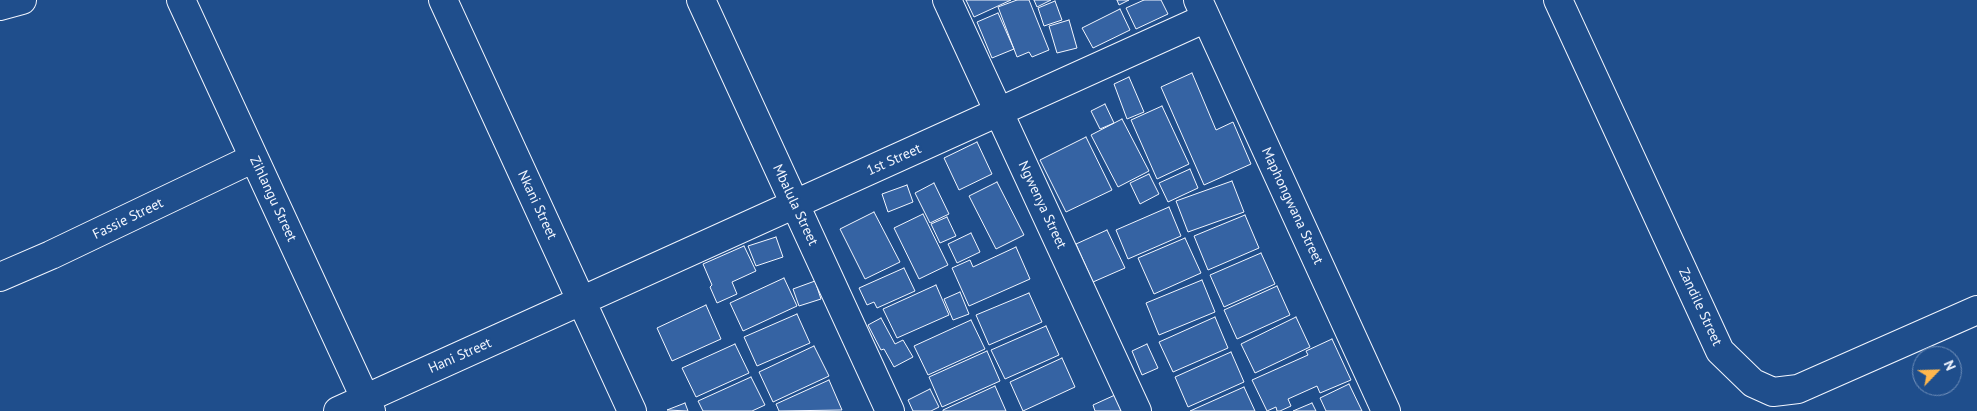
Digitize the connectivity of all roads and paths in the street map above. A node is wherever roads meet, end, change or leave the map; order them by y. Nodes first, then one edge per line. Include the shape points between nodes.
1 (22, 0) edge
2 (181, 0) edge
3 (443, 0) edge
4 (701, 0) edge
5 (947, 0) edge
6 (1558, 0) edge
7 (0, 6) edge
8 (1202, 9) edge
9 (999, 112) junction
10 (254, 158) junction
11 (795, 205) junction
12 (0, 277) edge
13 (582, 301) junction
14 (1977, 310) edge
15 (368, 405) edge
16 (338, 411) edge
17 (632, 411) edge
18 (890, 411) edge
19 (1137, 411) edge
20 (1386, 411) edge

1 - 7 street
2 - 10 street, Zihlangu Street
3 - 13 street, Nkani Street
4 - 11 street, Mbalula Street
5 - 9 street, Ngwenya Street
6 - 14 street, Zandile Street via 1720,351 1753,383 1773,392 1798,389
8 - 9 street, 1st Street
8 - 20 street, Maphongwana Street
9 - 11 street, 1st Street
9 - 19 street, Ngwenya Street
10 - 12 street, Fassie Street
10 - 15 street, Zihlangu Street
11 - 13 street, 1st Street
11 - 18 street, Mbalula Street
13 - 15 street, Hani Street
13 - 17 street, Nkani Street
15 - 16 street, Hani Street

